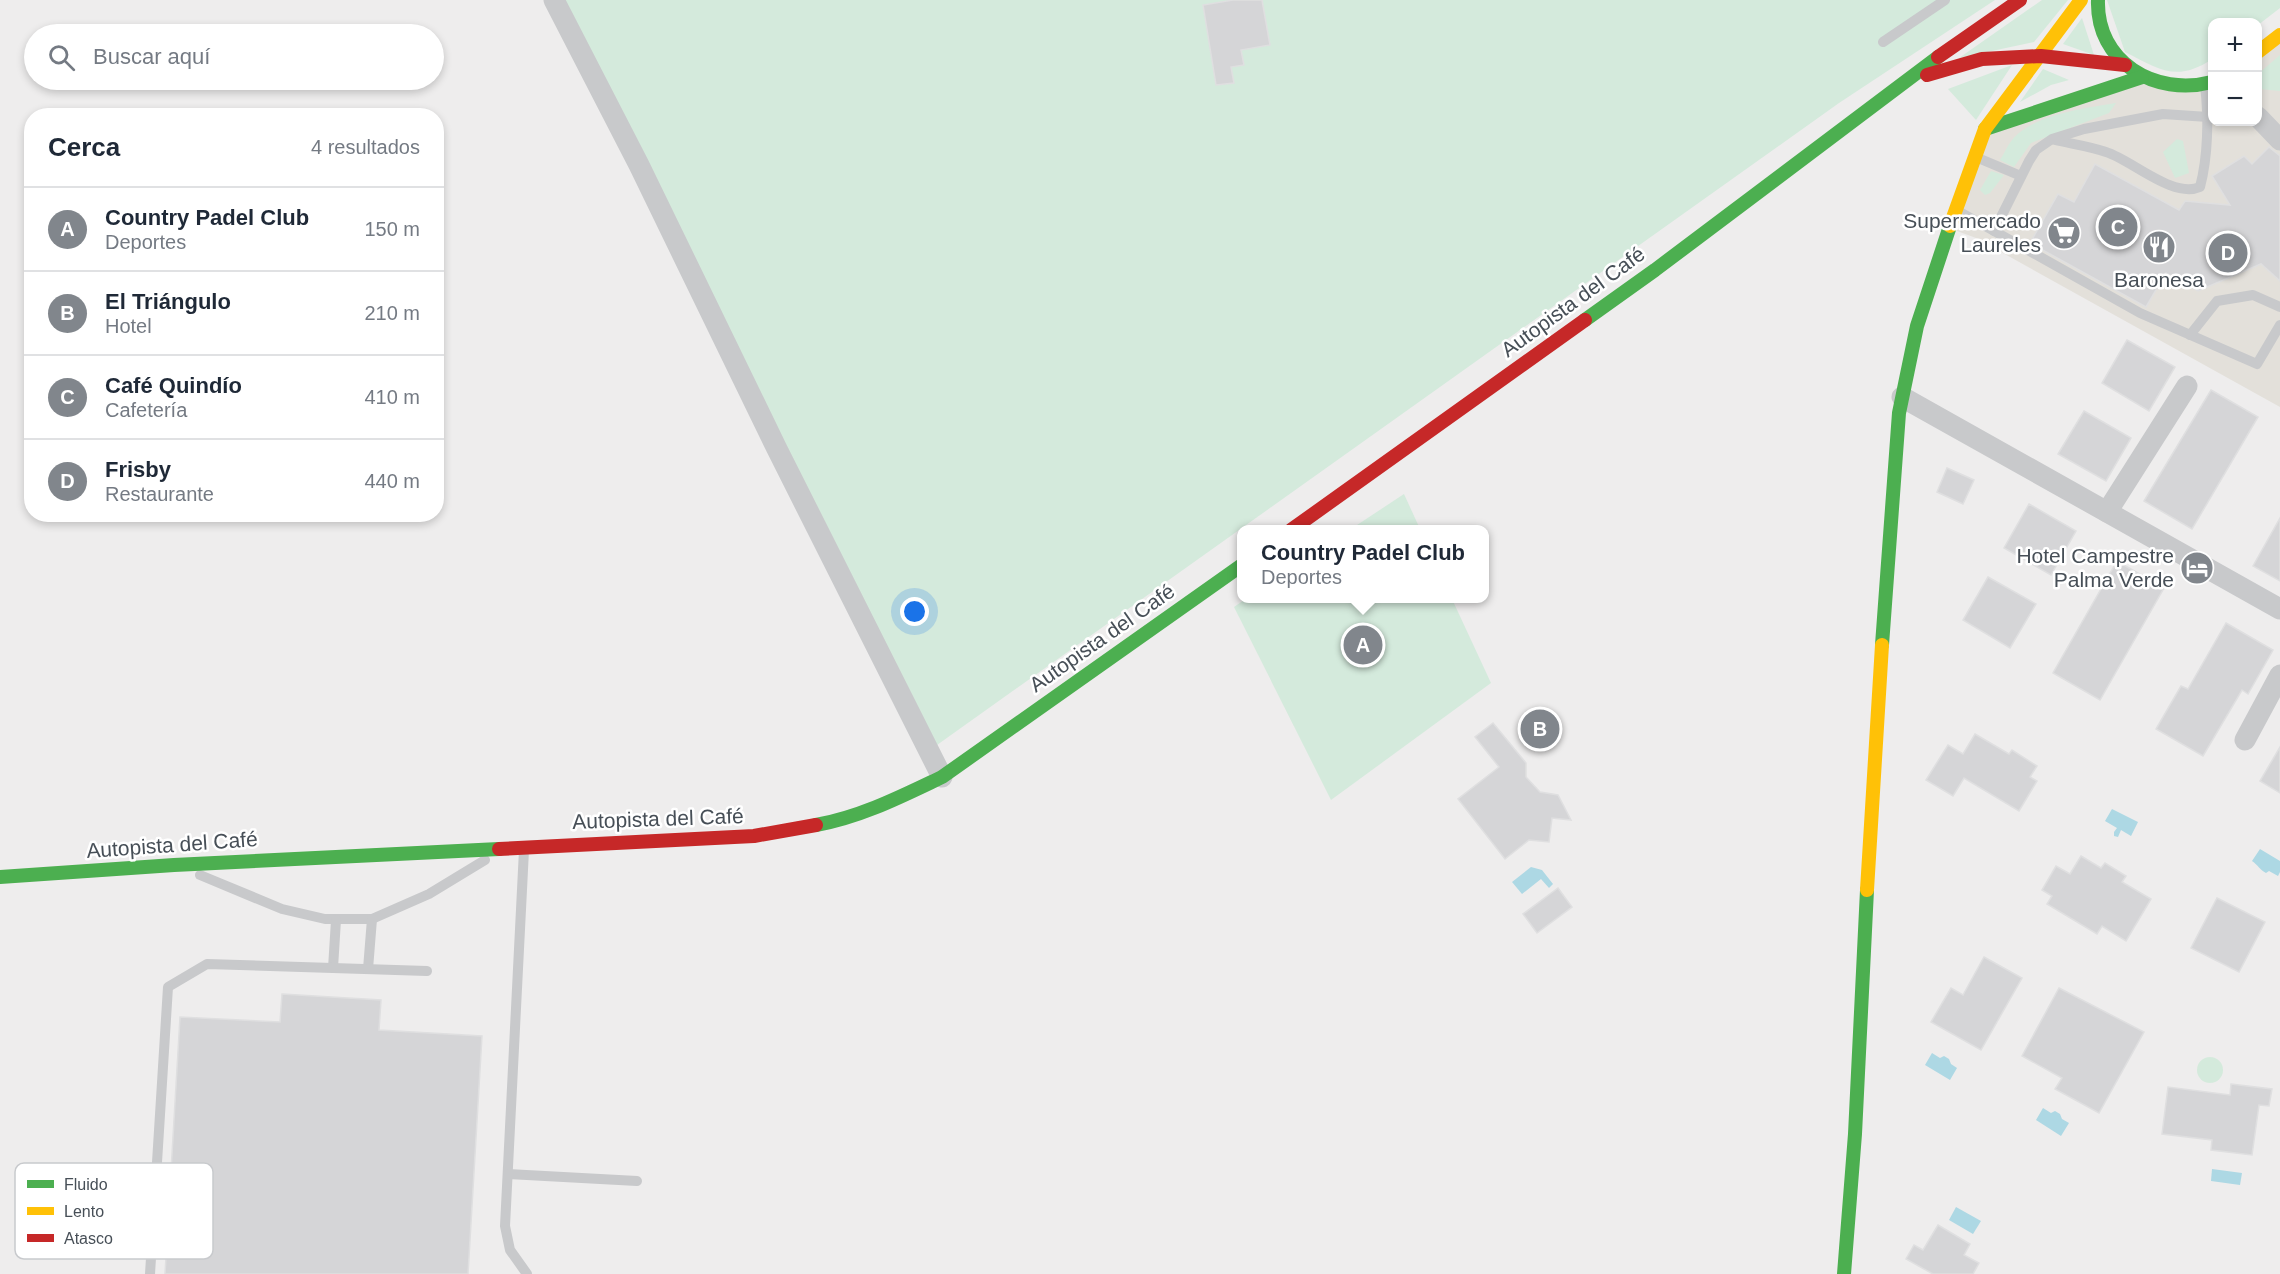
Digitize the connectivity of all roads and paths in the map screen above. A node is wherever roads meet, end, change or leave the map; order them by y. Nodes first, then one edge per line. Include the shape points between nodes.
1 (554, 0) edge
2 (1945, 0) edge
3 (2020, 0) edge
4 (2081, 0) edge
5 (2098, 0) edge
6 (2280, 34) edge
7 (1883, 42) dead end
8 (2262, 49) edge
9 (2041, 56) junction
10 (2125, 65) junction
11 (2142, 77) junction
12 (2208, 83) edge
13 (1875, 105) junction
14 (2208, 117) joint
15 (2262, 121) edge
16 (1985, 129) junction
17 (2052, 139) junction
18 (2280, 140) edge
19 (1975, 157) junction
20 (2021, 176) junction
21 (1955, 209) junction
22 (1994, 231) junction
23 (2280, 308) edge
24 (2280, 326) edge
25 (2190, 335) junction
26 (2187, 386) dead end
27 (1902, 397) junction
28 (2107, 512) junction
29 (1299, 525) edge
30 (1237, 569) edge
31 (2280, 609) edge
32 (2280, 675) edge
33 (2245, 740) dead end
34 (942, 777) junction
35 (518, 847) junction
36 (174, 865) junction
37 (0, 877) edge
38 (372, 919) junction
39 (336, 920) junction
40 (333, 968) junction
41 (368, 969) junction
42 (427, 971) dead end
43 (157, 1163) edge
44 (508, 1174) junction
45 (637, 1181) dead end
46 (151, 1259) edge
47 (150, 1274) edge
48 (527, 1274) edge
49 (1844, 1274) edge

1 - 34 street
2 - 7 lane
3 - 13 main road, Autopista del Café
4 - 9 main road
5 - 10 main road via 2098,19 2104,35
6 - 8 main road
9 - 10 main road, Autopista del Café
9 - 13 main road, Autopista del Café via 1971,62 1926,76
9 - 16 main road
10 - 11 main road
11 - 12 main road via 2181,87
11 - 16 main road
13 - 29 main road, Autopista del Café via 1655,270
14 - 17 lane via 2163,114
14 - 17 lane via 2203,174 2200,187 2192,190 2172,186 2107,152
15 - 18 street
16 - 19 main road
17 - 20 lane via 2036,150
19 - 20 lane
19 - 21 main road
20 - 22 lane
21 - 22 lane
21 - 27 main road via 1917,326
22 - 25 lane via 2140,313
23 - 25 lane via 2253,295 2217,301
24 - 25 lane via 2258,364
26 - 28 street
27 - 28 street
27 - 49 main road via 1876,733
28 - 31 street
30 - 34 main road, Autopista del Café
32 - 33 street
34 - 35 main road, Autopista del Café via 834,822 754,836
35 - 36 main road, Autopista del Café
35 - 38 lane
35 - 44 lane
36 - 37 main road, Autopista del Café
36 - 39 lane via 282,909
38 - 39 lane
38 - 41 lane
39 - 40 lane
40 - 41 lane
40 - 43 lane via 207,964 168,987
41 - 42 lane
44 - 45 lane
44 - 48 lane via 505,1226 510,1250
46 - 47 lane

